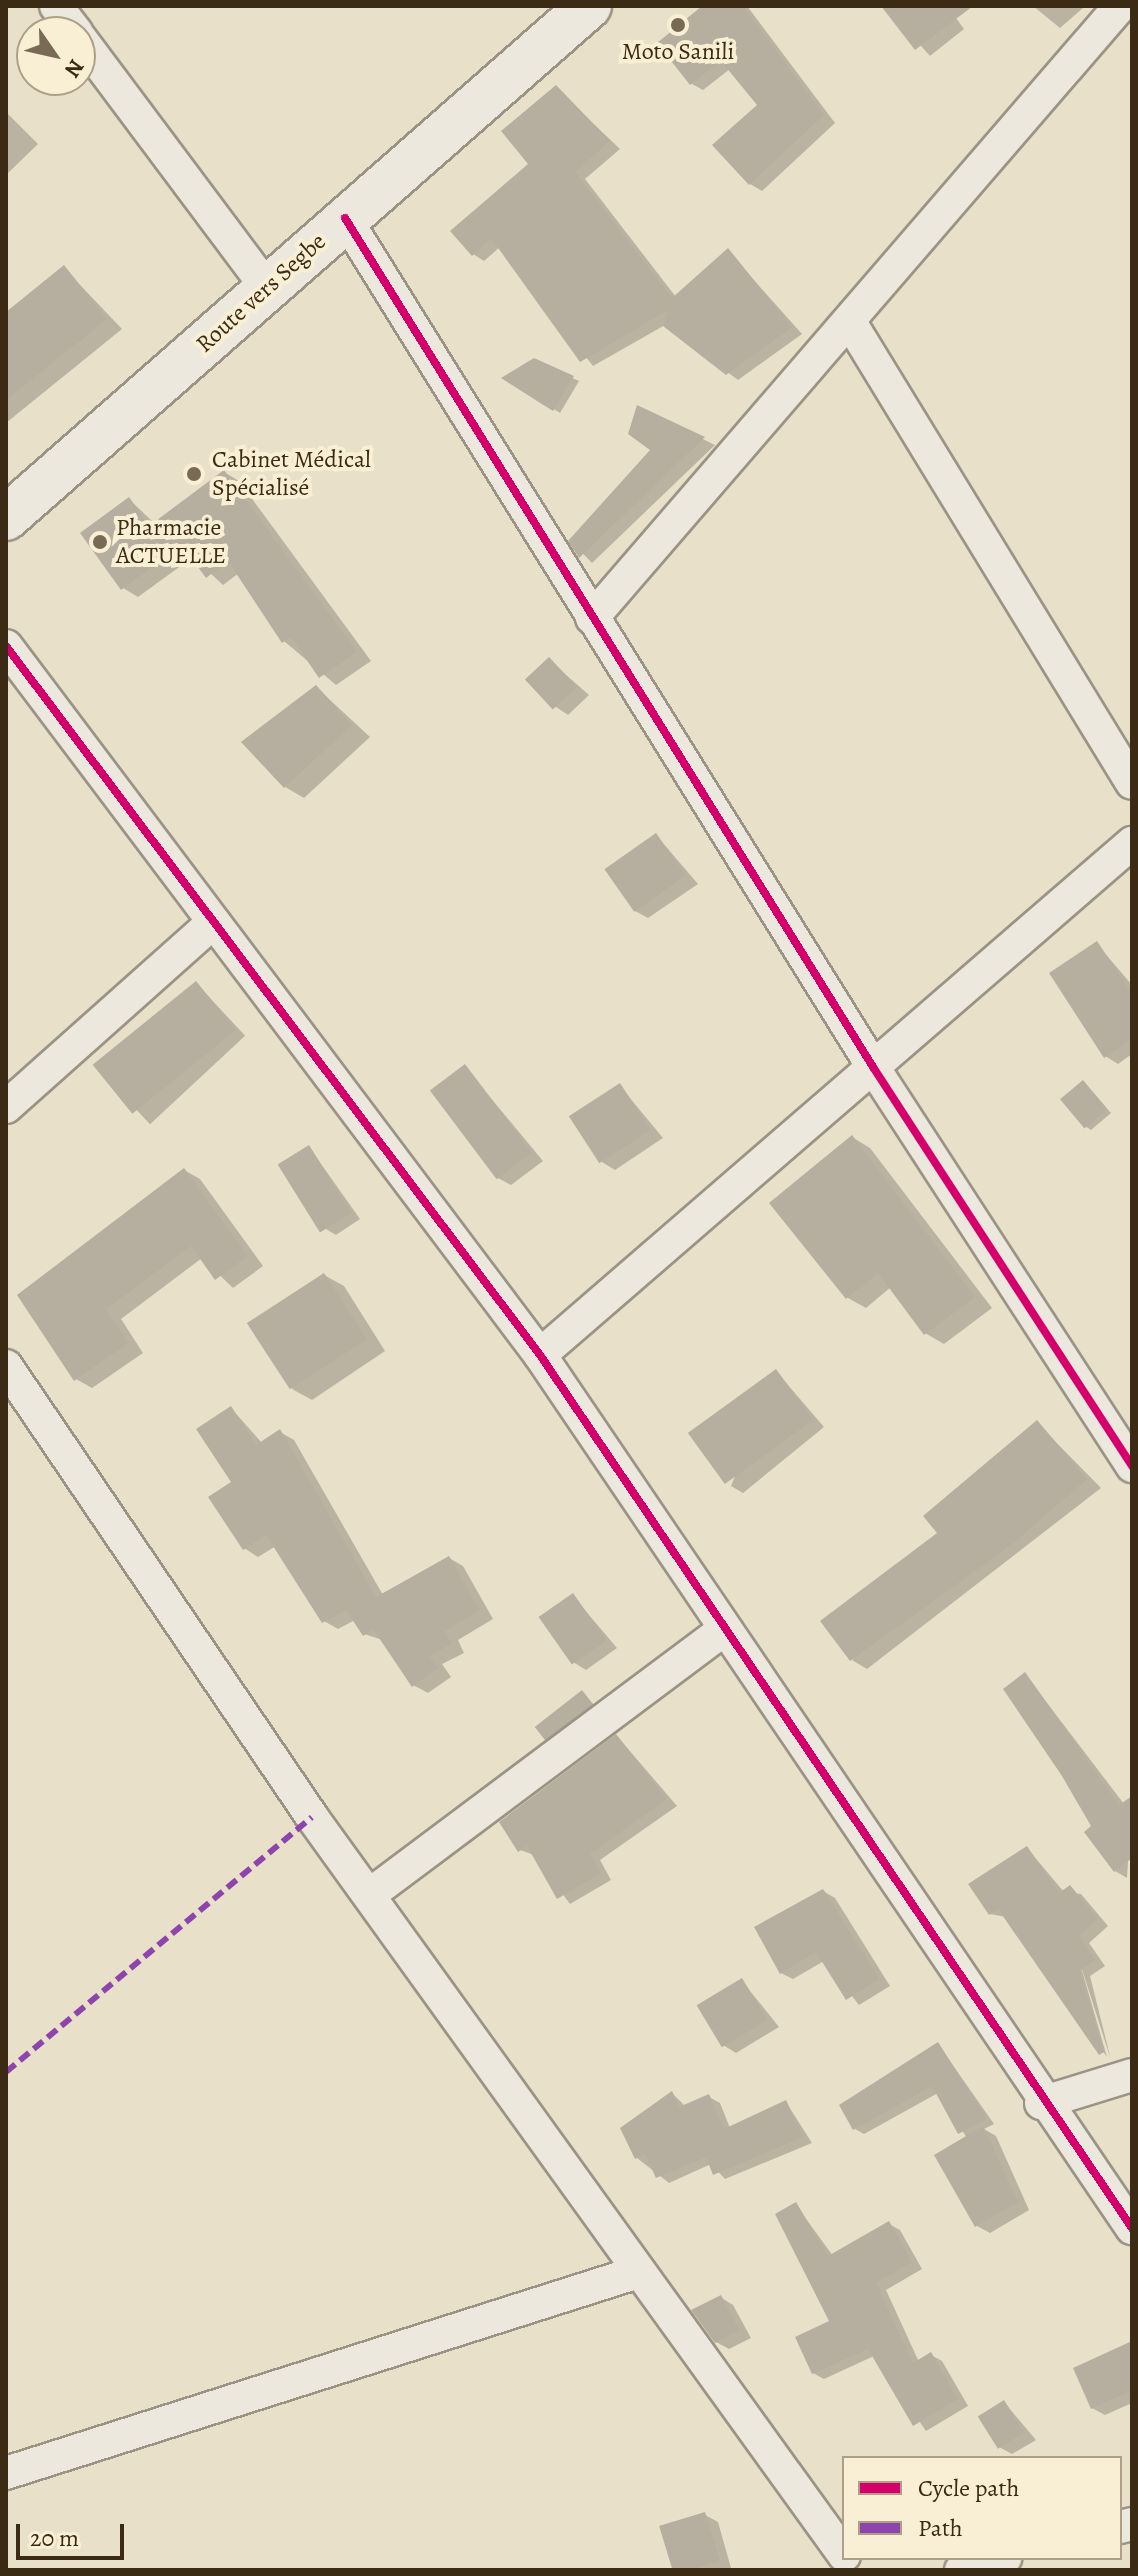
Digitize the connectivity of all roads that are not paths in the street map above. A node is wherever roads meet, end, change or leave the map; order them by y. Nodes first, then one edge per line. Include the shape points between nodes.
1 (589, 6) edge
2 (1122, 6) edge
3 (1132, 14) edge
4 (96, 59) edge
5 (345, 218) junction
6 (267, 288) junction
7 (850, 322) junction
8 (6, 518) edge
9 (592, 618) junction
10 (6, 646) edge
11 (1132, 783) edge
12 (1132, 843) edge
13 (214, 922) junction
14 (873, 1067) junction
15 (6, 1107) edge
16 (540, 1355) junction
17 (6, 1366) edge
18 (1132, 1466) edge
19 (724, 1630) junction
20 (372, 1893) junction
21 (1132, 2075) edge
22 (1041, 2103) junction
23 (1132, 2228) edge
24 (635, 2273) junction
25 (6, 2473) edge
26 (842, 2552) edge
27 (998, 2560) edge
28 (961, 2570) edge

1 - 5 main road, Route vers Segbe
2 - 3 street
2 - 7 street
4 - 6 street
5 - 6 main road, Route vers Segbe
5 - 9 street
6 - 8 main road, Route vers Segbe
7 - 9 street
7 - 11 street
9 - 14 street
10 - 13 street
12 - 14 street
13 - 15 street
13 - 16 street
14 - 16 street
14 - 18 street
16 - 19 street
17 - 20 street via 312,1817
19 - 20 street
19 - 22 street
20 - 24 street
21 - 22 street
22 - 23 street
24 - 25 street
24 - 26 street
27 - 28 street

